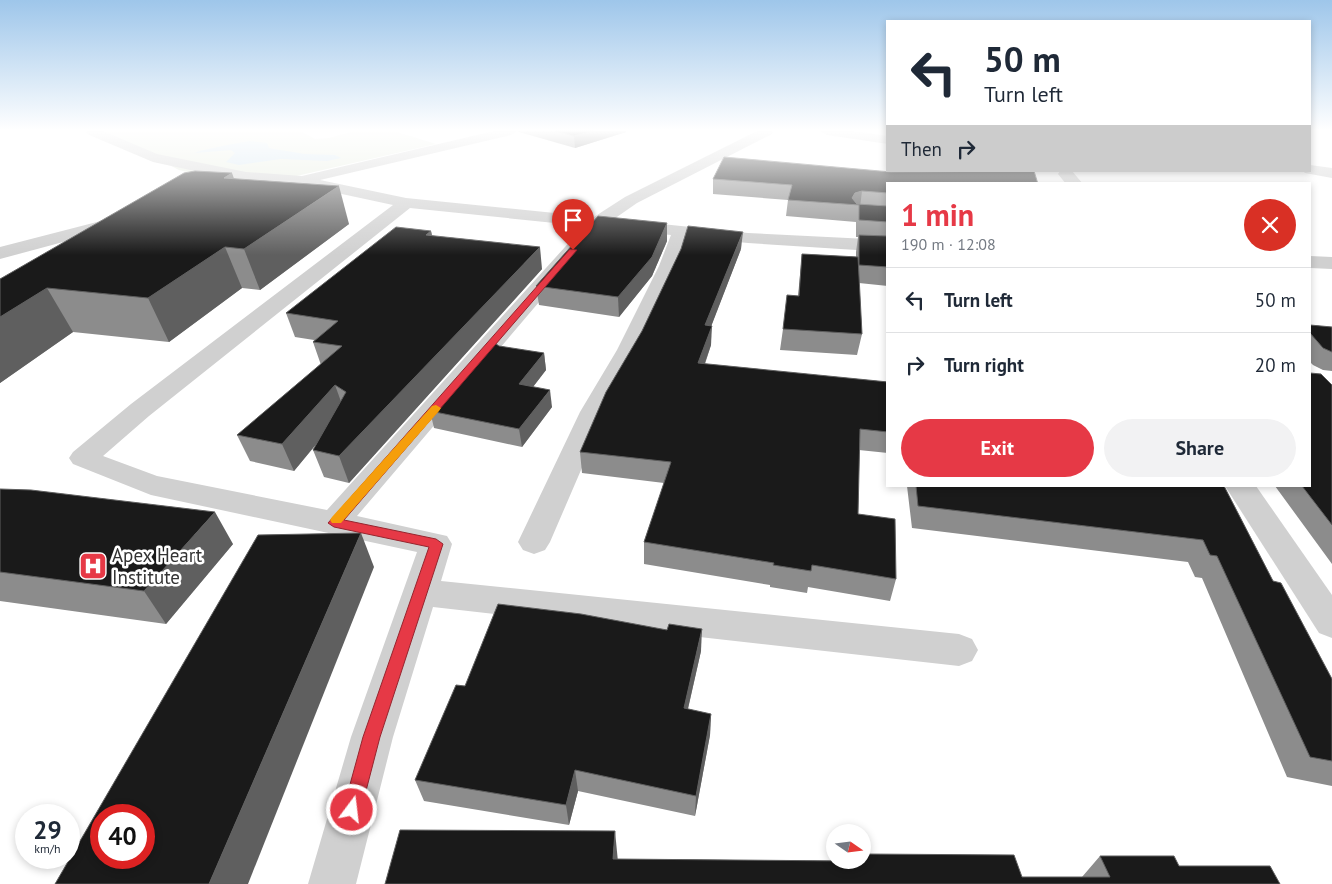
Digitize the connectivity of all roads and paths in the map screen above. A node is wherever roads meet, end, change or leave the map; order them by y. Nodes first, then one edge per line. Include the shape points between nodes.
1 (223, 172) edge
2 (334, 172) edge
3 (697, 172) edge
4 (300, 180) junction
5 (242, 193) edge
6 (406, 202) junction
7 (136, 217) edge
8 (597, 223) junction
9 (682, 231) junction
10 (886, 246) edge
11 (0, 253) edge
12 (1311, 262) edge
13 (1332, 264) edge
14 (1241, 487) edge
15 (334, 523) junction
16 (534, 542) dead end
17 (420, 592) junction
18 (1332, 623) edge
19 (959, 650) dead end
20 (332, 884) edge

1 - 4 street
2 - 4 street
3 - 8 street via 677,176 631,200
4 - 5 street
4 - 6 street
6 - 8 street
6 - 15 street via 82,458 151,485
7 - 11 street
8 - 9 street
8 - 15 street
9 - 10 street
9 - 16 street via 669,266 629,350 593,412
12 - 13 street
14 - 18 street
15 - 17 street via 436,544
17 - 19 street
17 - 20 street via 372,737

